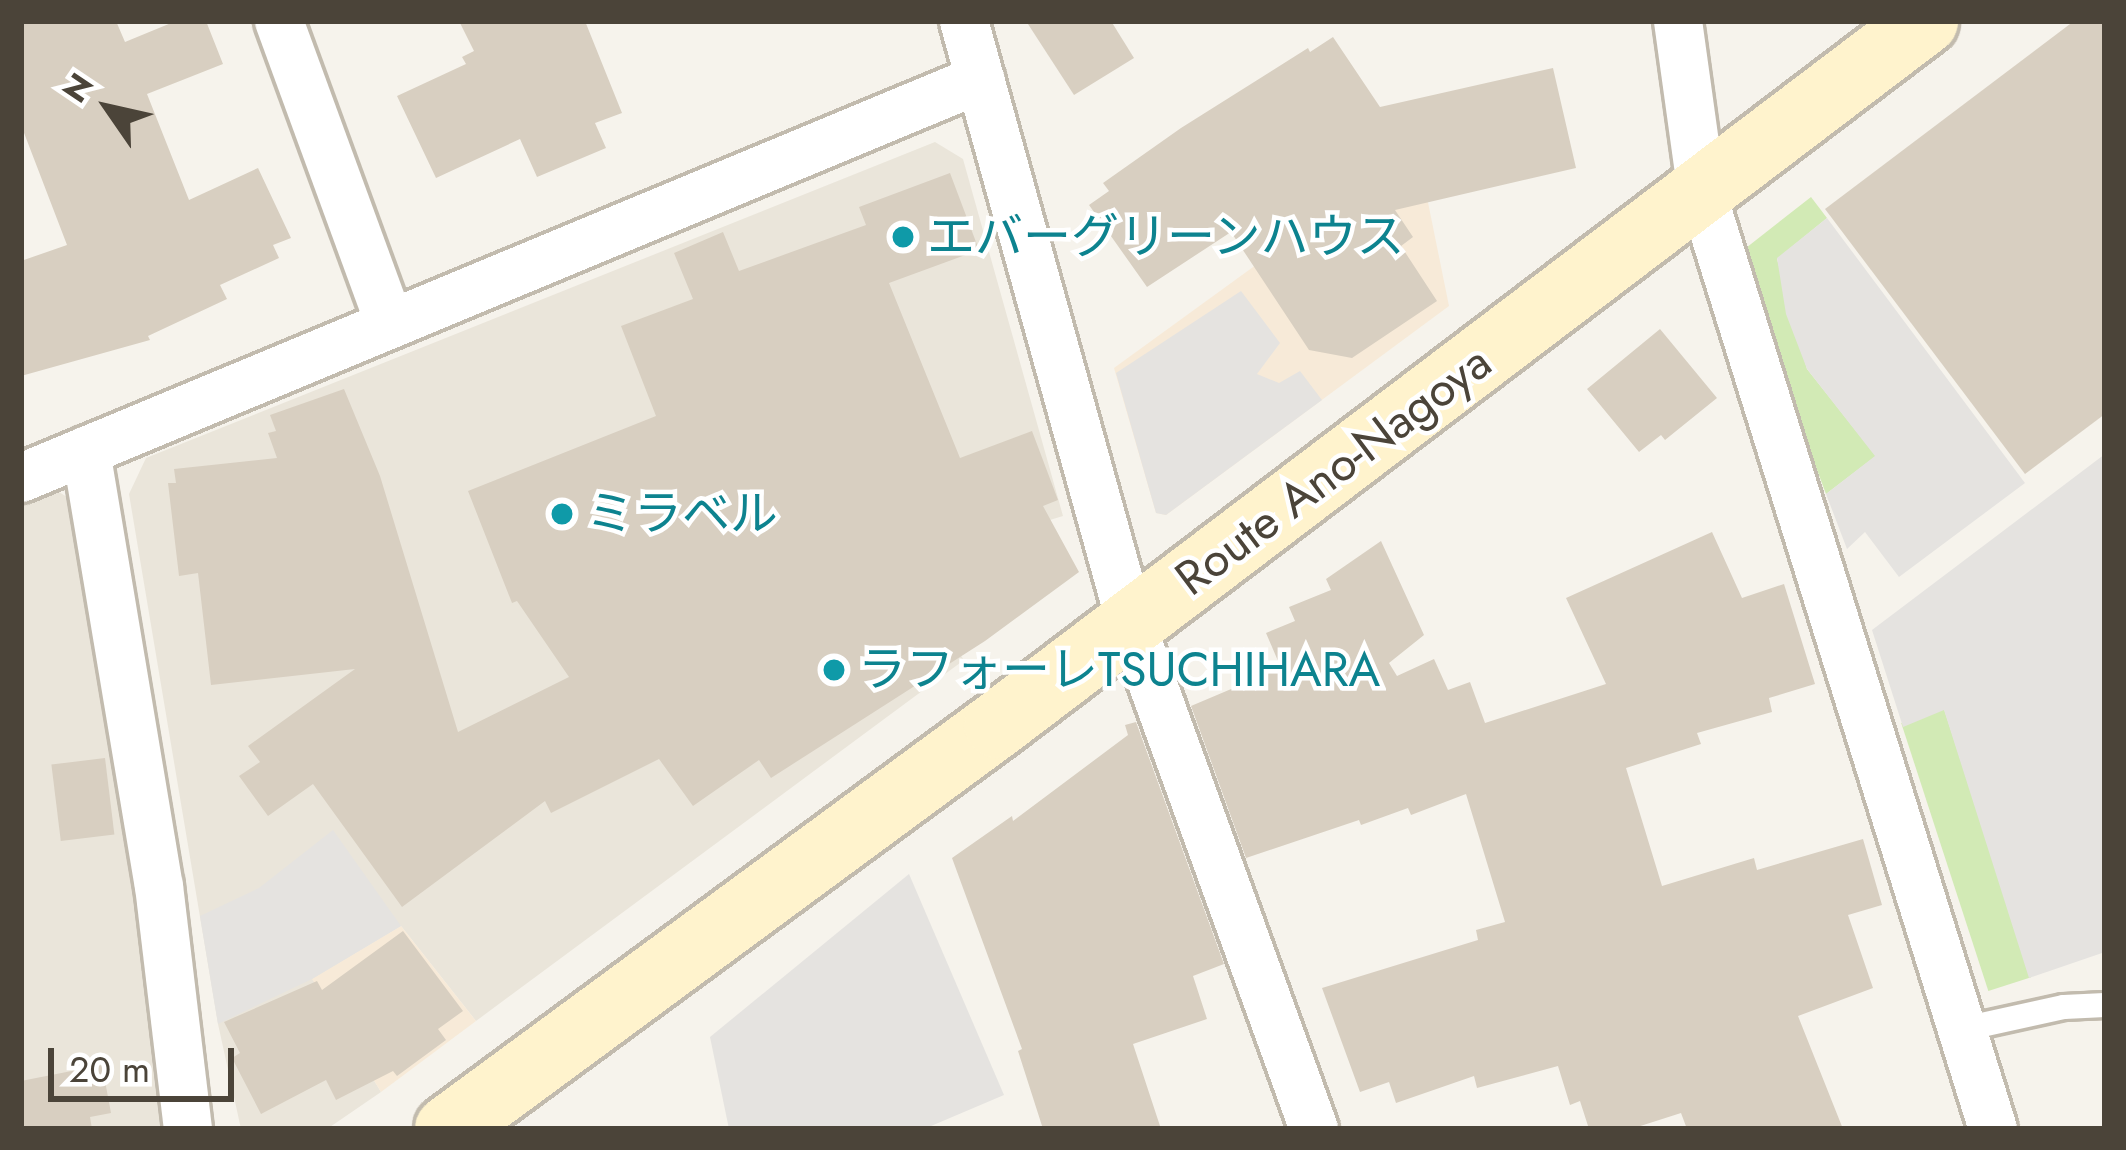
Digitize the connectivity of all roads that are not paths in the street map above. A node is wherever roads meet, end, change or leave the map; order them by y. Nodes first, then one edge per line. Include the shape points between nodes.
1 (279, 21) edge
2 (964, 21) edge
3 (1678, 21) edge
4 (1925, 21) edge
5 (980, 79) junction
6 (1702, 193) junction
7 (389, 322) junction
8 (86, 451) junction
9 (21, 478) edge
10 (1131, 624) junction
11 (2105, 1005) edge
12 (1959, 1030) junction
13 (188, 1129) edge
14 (448, 1129) edge
15 (1314, 1129) edge
16 (1993, 1129) edge

1 - 7 street
2 - 5 street
3 - 6 street
4 - 6 main road, Route Ano-Nagoya
5 - 7 street
5 - 10 street
6 - 10 main road, Route Ano-Nagoya
6 - 12 street
7 - 8 street
8 - 9 street
8 - 13 street via 159,886
10 - 14 main road, Route Ano-Nagoya
10 - 15 street
11 - 12 lane
12 - 16 street

